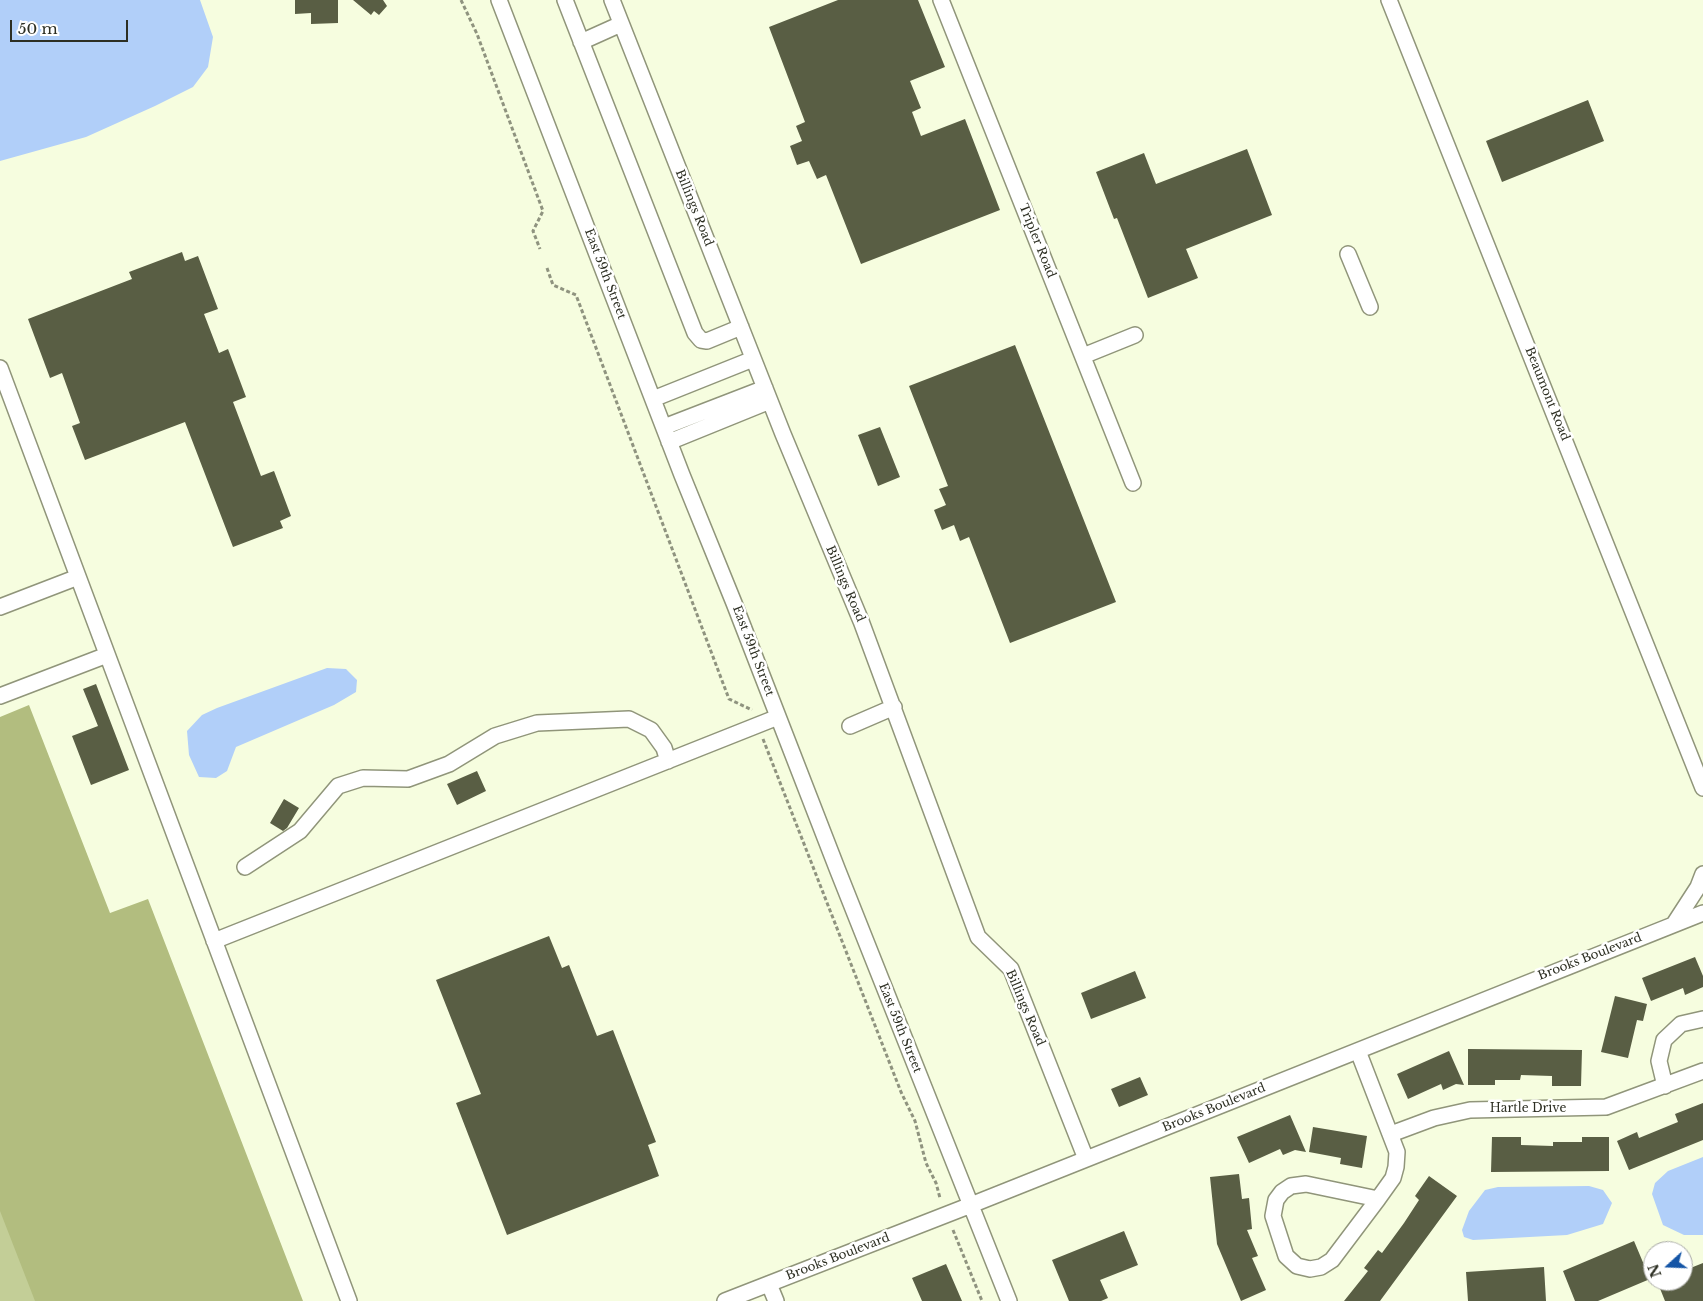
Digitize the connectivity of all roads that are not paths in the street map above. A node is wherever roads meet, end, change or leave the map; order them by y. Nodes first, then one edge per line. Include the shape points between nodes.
1 (499, 0) edge
2 (564, 0) edge
3 (612, 0) edge
4 (941, 0) edge
5 (1390, 0) edge
6 (621, 24) junction
7 (581, 42) junction
8 (1348, 254) dead end
9 (1370, 307) dead end
10 (741, 327) junction
11 (1135, 335) dead end
12 (1083, 356) junction
13 (753, 359) junction
14 (0, 368) edge
15 (767, 394) junction
16 (653, 399) junction
17 (664, 427) junction
18 (669, 442) junction
19 (1133, 483) dead end
20 (78, 577) junction
21 (0, 607) edge
22 (107, 655) junction
23 (0, 696) edge
24 (894, 707) junction
25 (778, 717) junction
26 (850, 726) dead end
27 (668, 761) junction
28 (1703, 788) edge
29 (245, 867) dead end
30 (1703, 874) edge
31 (1703, 913) edge
32 (1674, 924) junction
33 (214, 941) junction
34 (1703, 1019) edge
35 (1358, 1051) junction
36 (1703, 1071) edge
37 (1665, 1086) junction
38 (1391, 1134) junction
39 (1086, 1159) junction
40 (1378, 1199) junction
41 (971, 1205) junction
42 (769, 1284) junction
43 (349, 1301) edge
44 (725, 1301) edge
45 (776, 1301) edge
46 (1009, 1301) edge

1 - 16 street, East 59th Street
2 - 7 street
3 - 6 street, Billings Road
4 - 12 street, Tripler Road
5 - 28 street, Beaumont Road
6 - 7 street
6 - 10 street, Billings Road
7 - 10 street via 695,332 701,340 707,341
8 - 9 street
10 - 13 street, Billings Road
11 - 12 street
12 - 19 street, Tripler Road
13 - 15 street, Billings Road
13 - 16 street
14 - 20 street
15 - 17 street
15 - 18 street
15 - 24 street, Billings Road
16 - 17 street, East 59th Street
17 - 18 street, East 59th Street
18 - 25 street, East 59th Street
20 - 21 street
20 - 22 street
22 - 23 street
22 - 33 street
24 - 26 street
24 - 39 street, Billings Road via 978,937 1011,969
25 - 27 street
25 - 41 street, East 59th Street
27 - 29 street via 664,748 651,730 628,719 537,723 494,736 449,764 408,779 363,778 338,786 300,831
27 - 33 street
30 - 32 street
31 - 32 street, Brooks Boulevard
32 - 35 street, Brooks Boulevard
33 - 43 street
34 - 37 street via 1681,1024 1664,1040 1659,1057
35 - 38 street
35 - 39 street, Brooks Boulevard
36 - 37 street, Hartle Drive
37 - 38 street, Hartle Drive via 1606,1107 1470,1110 1434,1118
38 - 40 street via 1397,1152 1396,1167 1390,1183
39 - 41 street, Brooks Boulevard
40 - 40 street via 1306,1184 1288,1188 1276,1200 1272,1216 1286,1256 1303,1268 1314,1269 1327,1264
41 - 42 street, Brooks Boulevard
41 - 46 street, East 59th Street
42 - 44 street, Brooks Boulevard
42 - 45 street

